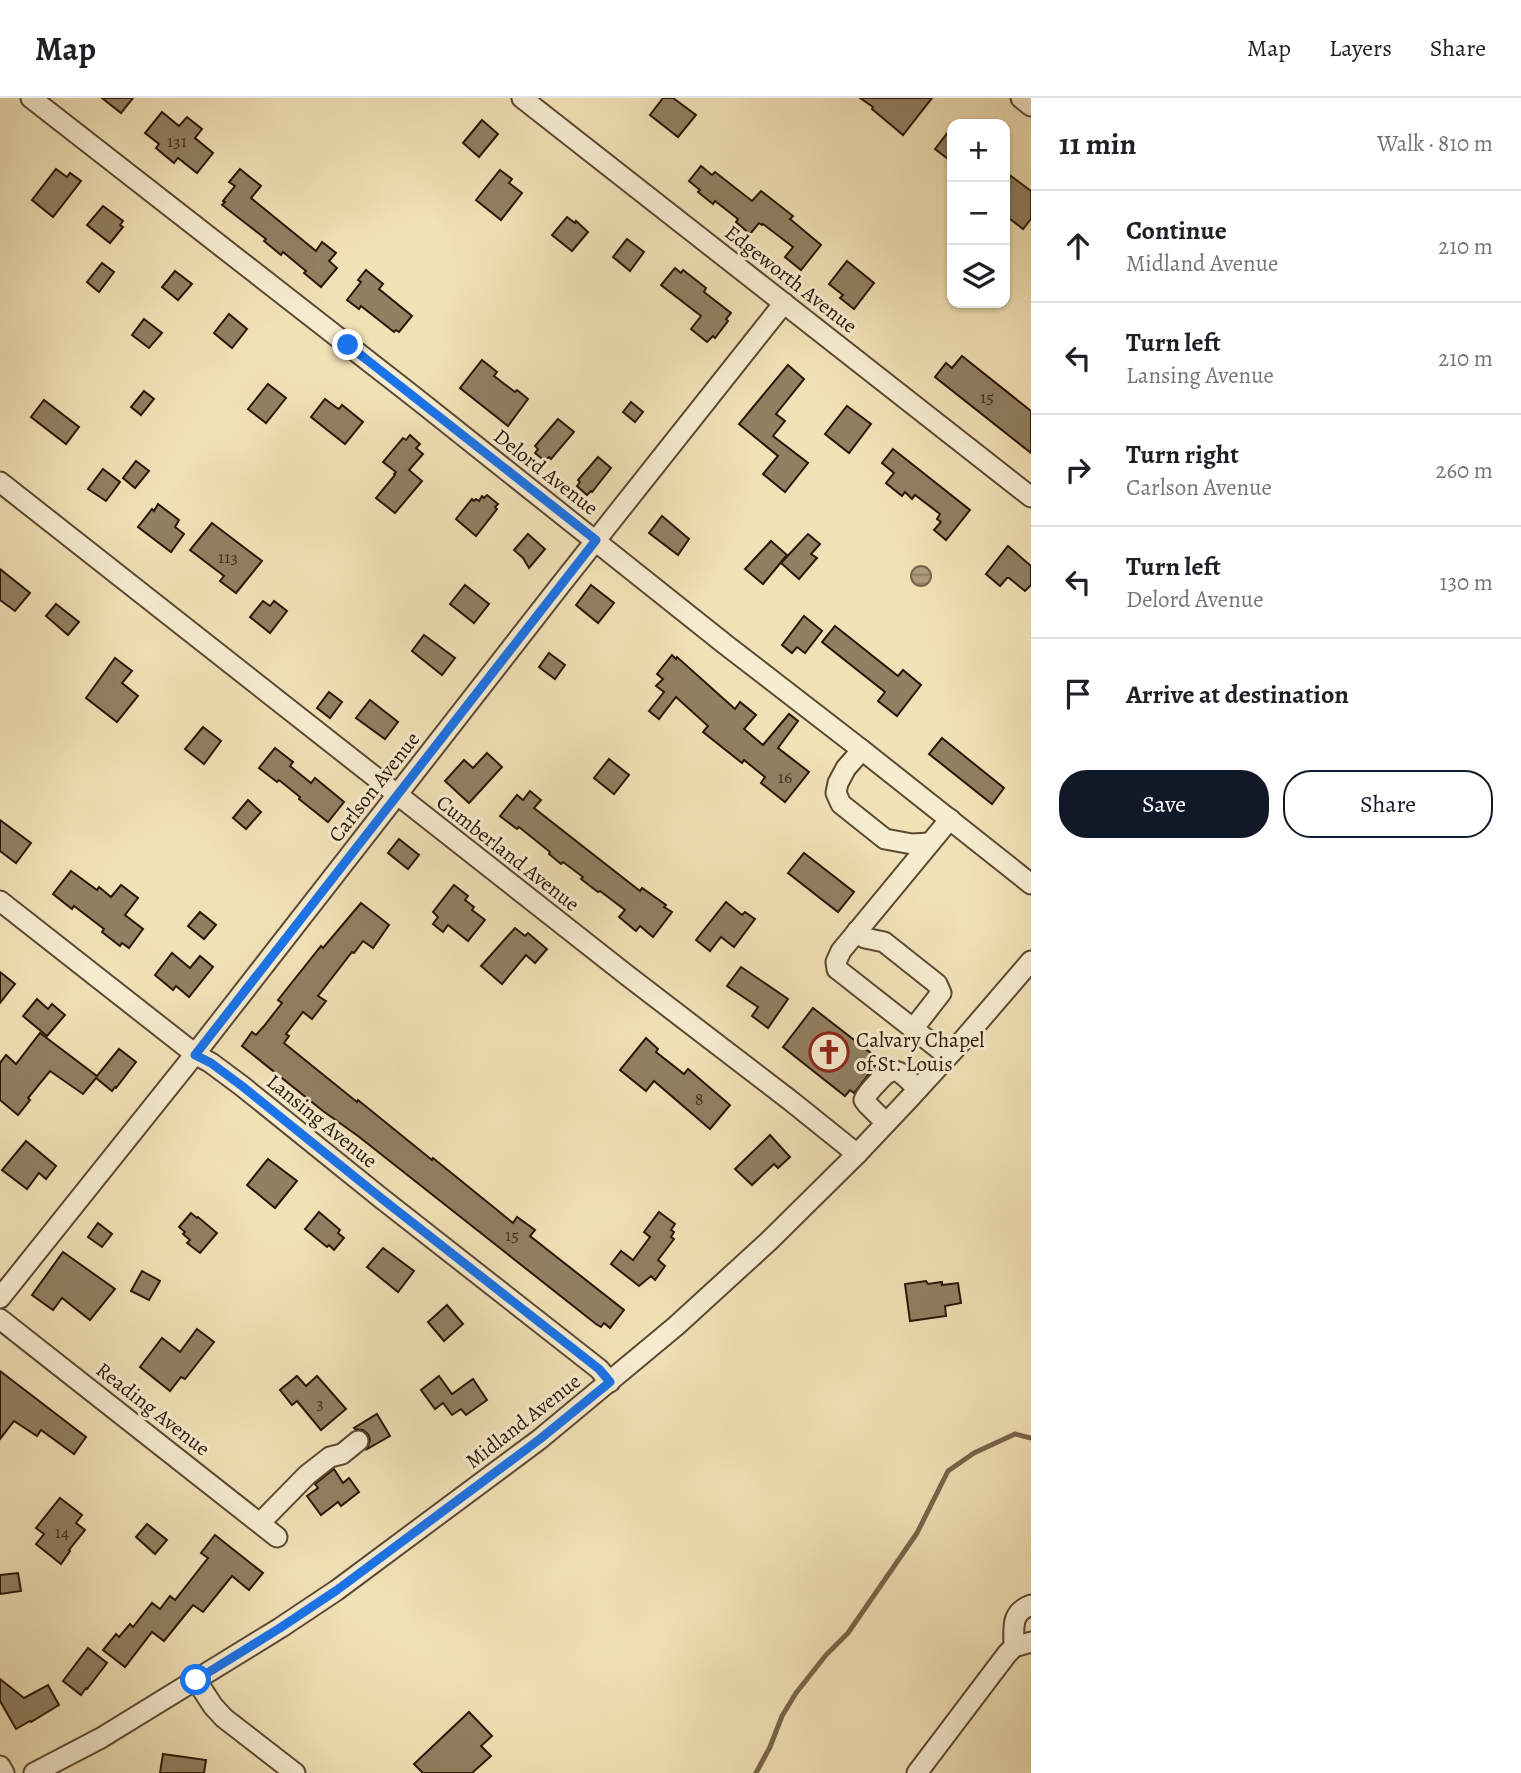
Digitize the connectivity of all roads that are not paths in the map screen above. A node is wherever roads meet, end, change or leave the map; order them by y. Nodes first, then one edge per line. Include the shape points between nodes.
1 (31, 98) edge
2 (522, 98) edge
3 (1021, 98) edge
4 (1031, 106) edge
5 (784, 303) junction
6 (0, 482) edge
7 (1031, 497) edge
8 (596, 540) junction
9 (863, 750) junction
10 (397, 795) junction
11 (950, 819) junction
12 (930, 844) junction
13 (1031, 884) edge
14 (0, 901) edge
15 (857, 931) junction
16 (1031, 961) edge
17 (913, 1029) junction
18 (195, 1055) junction
19 (948, 1056) junction
20 (918, 1089) junction
21 (887, 1123) junction
22 (857, 1154) junction
23 (0, 1298) edge
24 (0, 1319) edge
25 (610, 1382) junction
26 (358, 1441) dead end
27 (260, 1524) junction
28 (277, 1536) dead end
29 (1031, 1605) edge
30 (1022, 1644) edge
31 (196, 1680) junction
32 (0, 1766) edge
33 (4, 1773) edge
34 (34, 1773) edge
35 (295, 1773) edge
36 (917, 1773) edge

1 - 8 street, Delord Avenue
2 - 5 street, Edgeworth Avenue
3 - 4 street
5 - 7 street, Edgeworth Avenue
5 - 8 street, Carlson Avenue
6 - 10 street, Cumberland Avenue
8 - 9 street, Delord Avenue
8 - 10 street, Carlson Avenue
9 - 11 street, Delord Avenue
9 - 12 street via 838,783 841,804 885,839
10 - 18 street, Carlson Avenue
10 - 22 street, Cumberland Avenue
11 - 12 street
11 - 13 street, Delord Avenue
12 - 15 street
14 - 18 street, Lansing Avenue
15 - 17 street via 841,951 837,969
15 - 17 street via 884,942 940,989
16 - 19 street, Midland Avenue
17 - 19 street
18 - 23 street, Carlson Avenue
18 - 25 street, Lansing Avenue via 242,1086
19 - 20 street, Midland Avenue
20 - 21 street, Midland Avenue
20 - 21 street via 892,1070 881,1078 864,1100
21 - 22 street, Midland Avenue
22 - 25 street, Midland Avenue via 720,1286
24 - 27 street, Reading Avenue
25 - 31 street, Midland Avenue via 337,1590
26 - 27 street via 307,1475
27 - 28 street, Reading Avenue
29 - 30 street via 1022,1608 1013,1625
30 - 36 street via 999,1664
31 - 34 street, Midland Avenue
31 - 35 street via 224,1718
32 - 33 street

